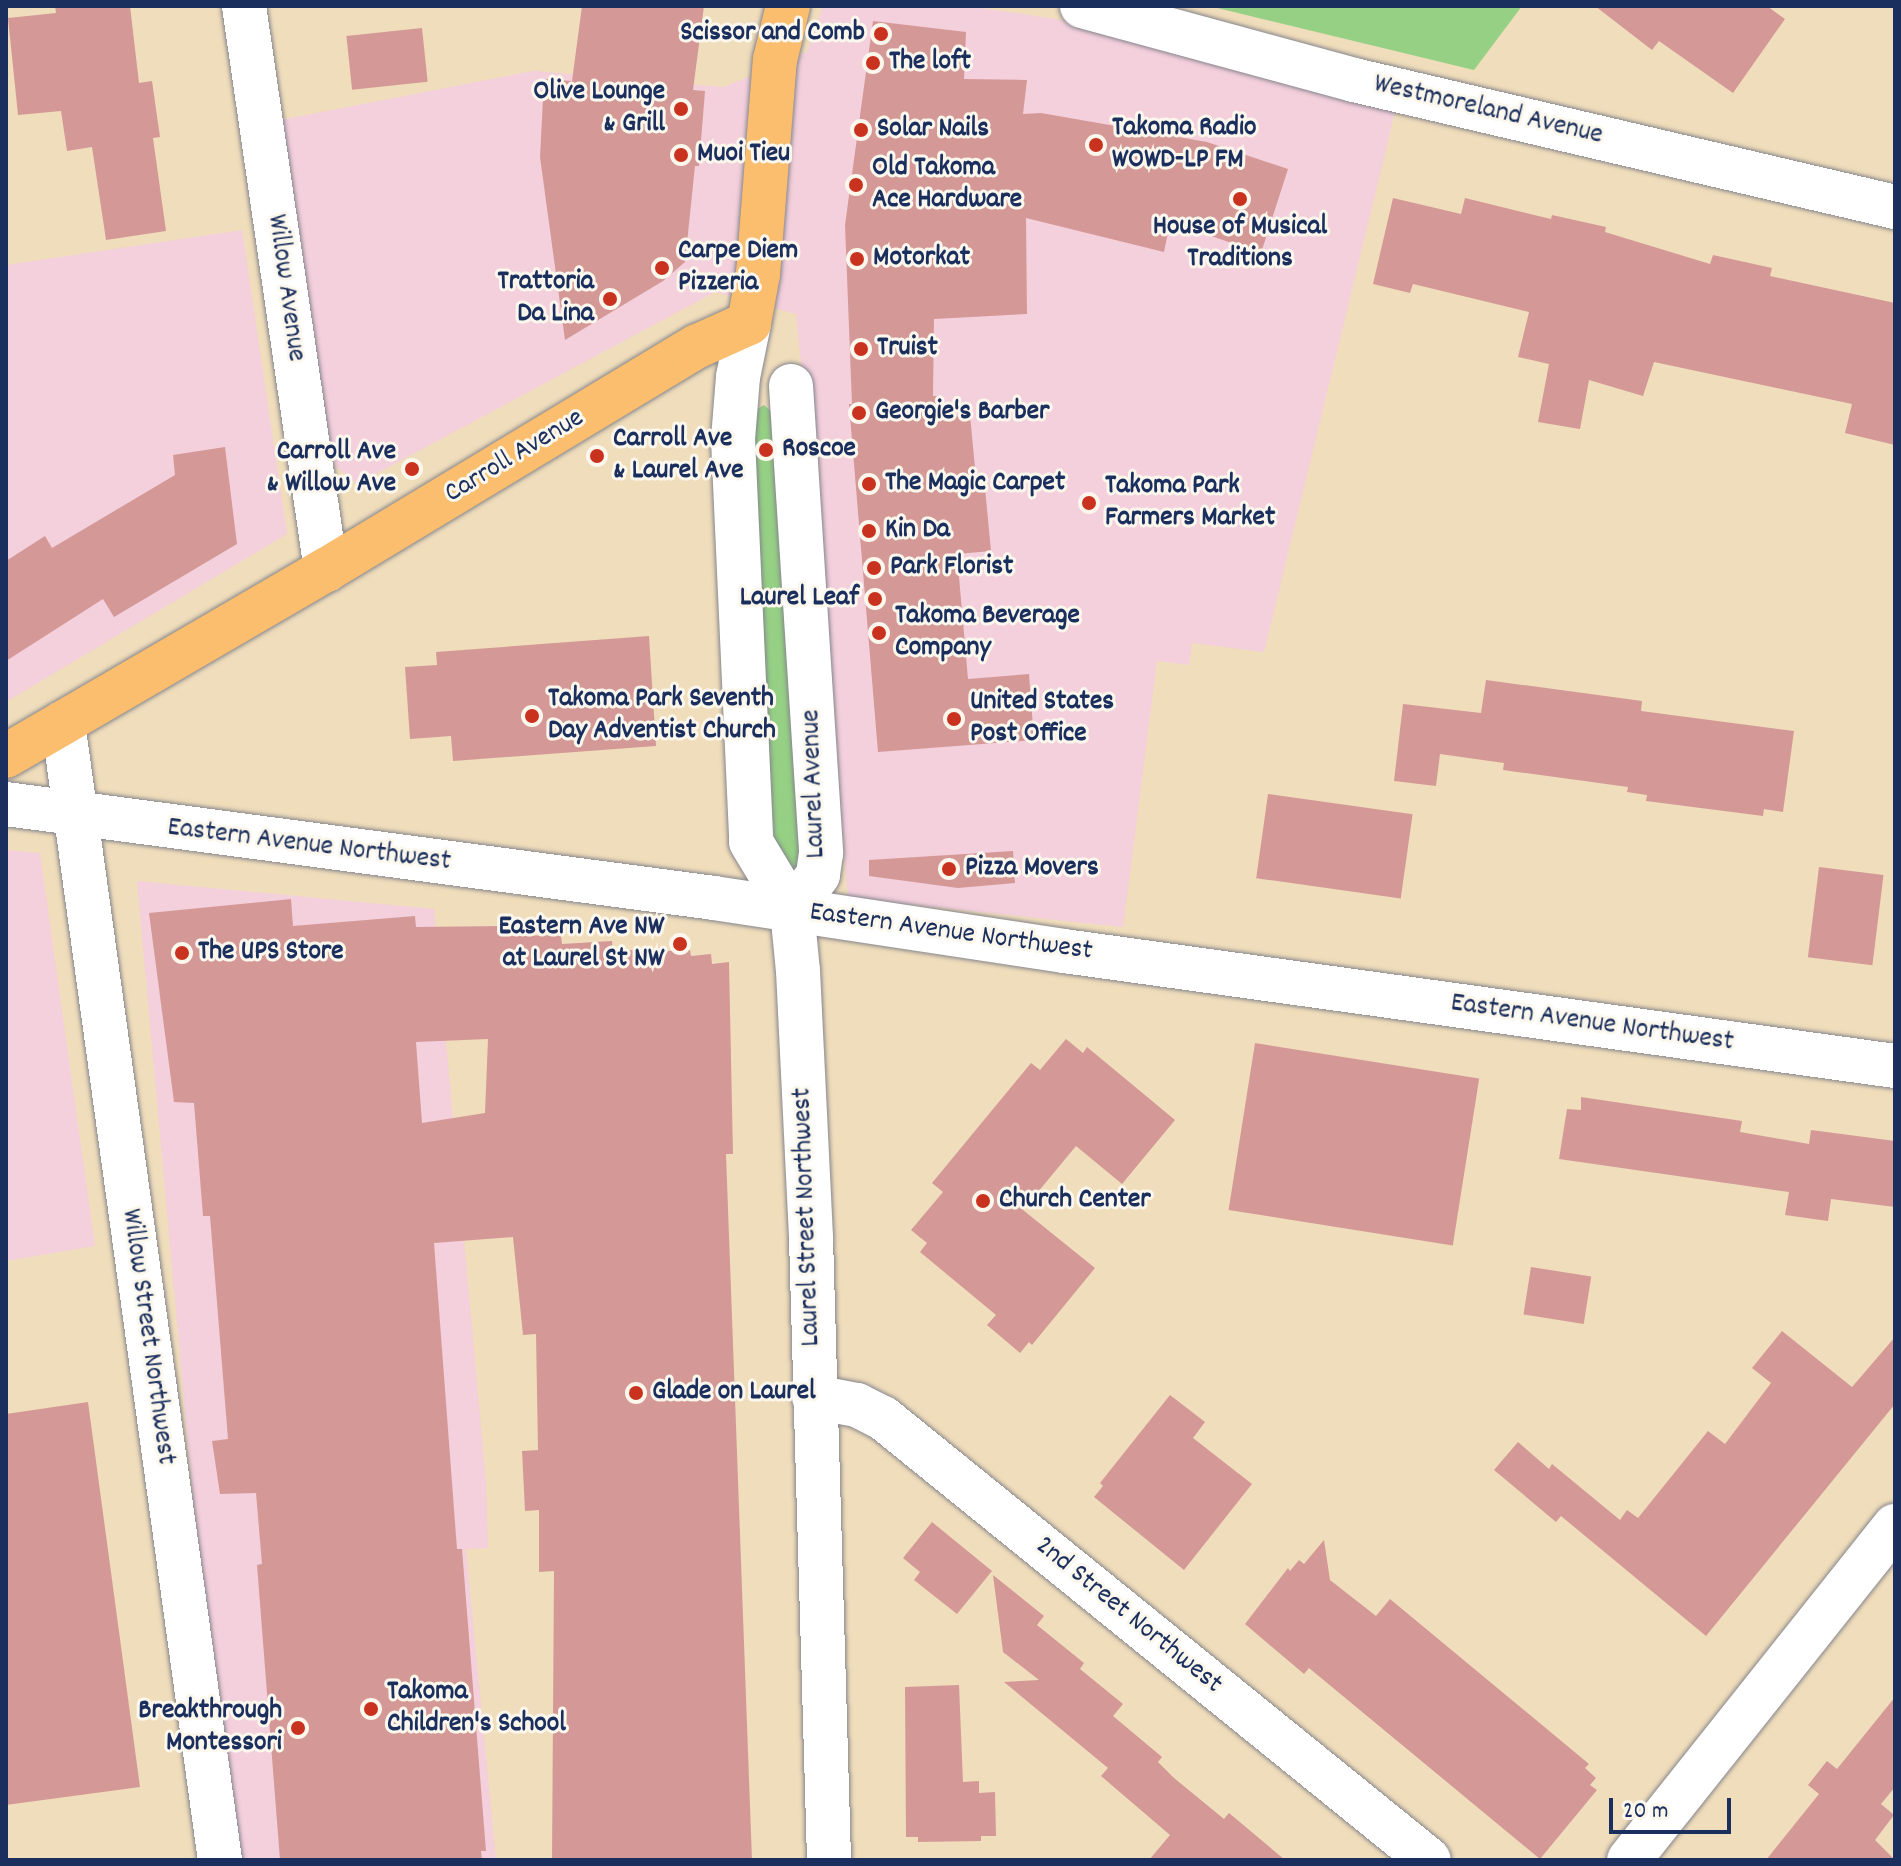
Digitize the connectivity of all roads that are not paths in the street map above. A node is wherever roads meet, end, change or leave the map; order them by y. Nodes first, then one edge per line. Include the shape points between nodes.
1 (244, 6) edge
2 (788, 6) edge
3 (1082, 6) edge
4 (1895, 207) edge
5 (749, 323) junction
6 (791, 386) dead end
7 (326, 570) junction
8 (63, 723) junction
9 (6, 756) edge
10 (6, 804) edge
11 (76, 814) junction
12 (792, 910) junction
13 (1895, 1066) edge
14 (814, 1397) junction
15 (1895, 1526) edge
16 (220, 1860) edge
17 (829, 1860) edge
18 (1429, 1860) edge
19 (1629, 1860) edge

1 - 7 street, Willow Avenue
2 - 5 main road via 775,60 758,274
3 - 4 street, Westmoreland Avenue via 1354,80
5 - 7 main road, Carroll Avenue via 698,346
5 - 12 street, Laurel Avenue via 733,439 751,842
6 - 12 street, Laurel Avenue via 821,853 818,875
7 - 8 main road, Carroll Avenue
8 - 9 main road, Carroll Avenue
8 - 11 street, Willow Street Northwest
10 - 11 street, Eastern Avenue Northwest
11 - 12 street, Eastern Avenue Northwest
11 - 16 street, Willow Street Northwest
12 - 13 street, Eastern Avenue Northwest
12 - 14 street, Laurel Street Northwest via 811,1238
14 - 17 street, Laurel Street Northwest
14 - 18 street, 2nd Street Northwest via 857,1405 883,1418
15 - 19 street

